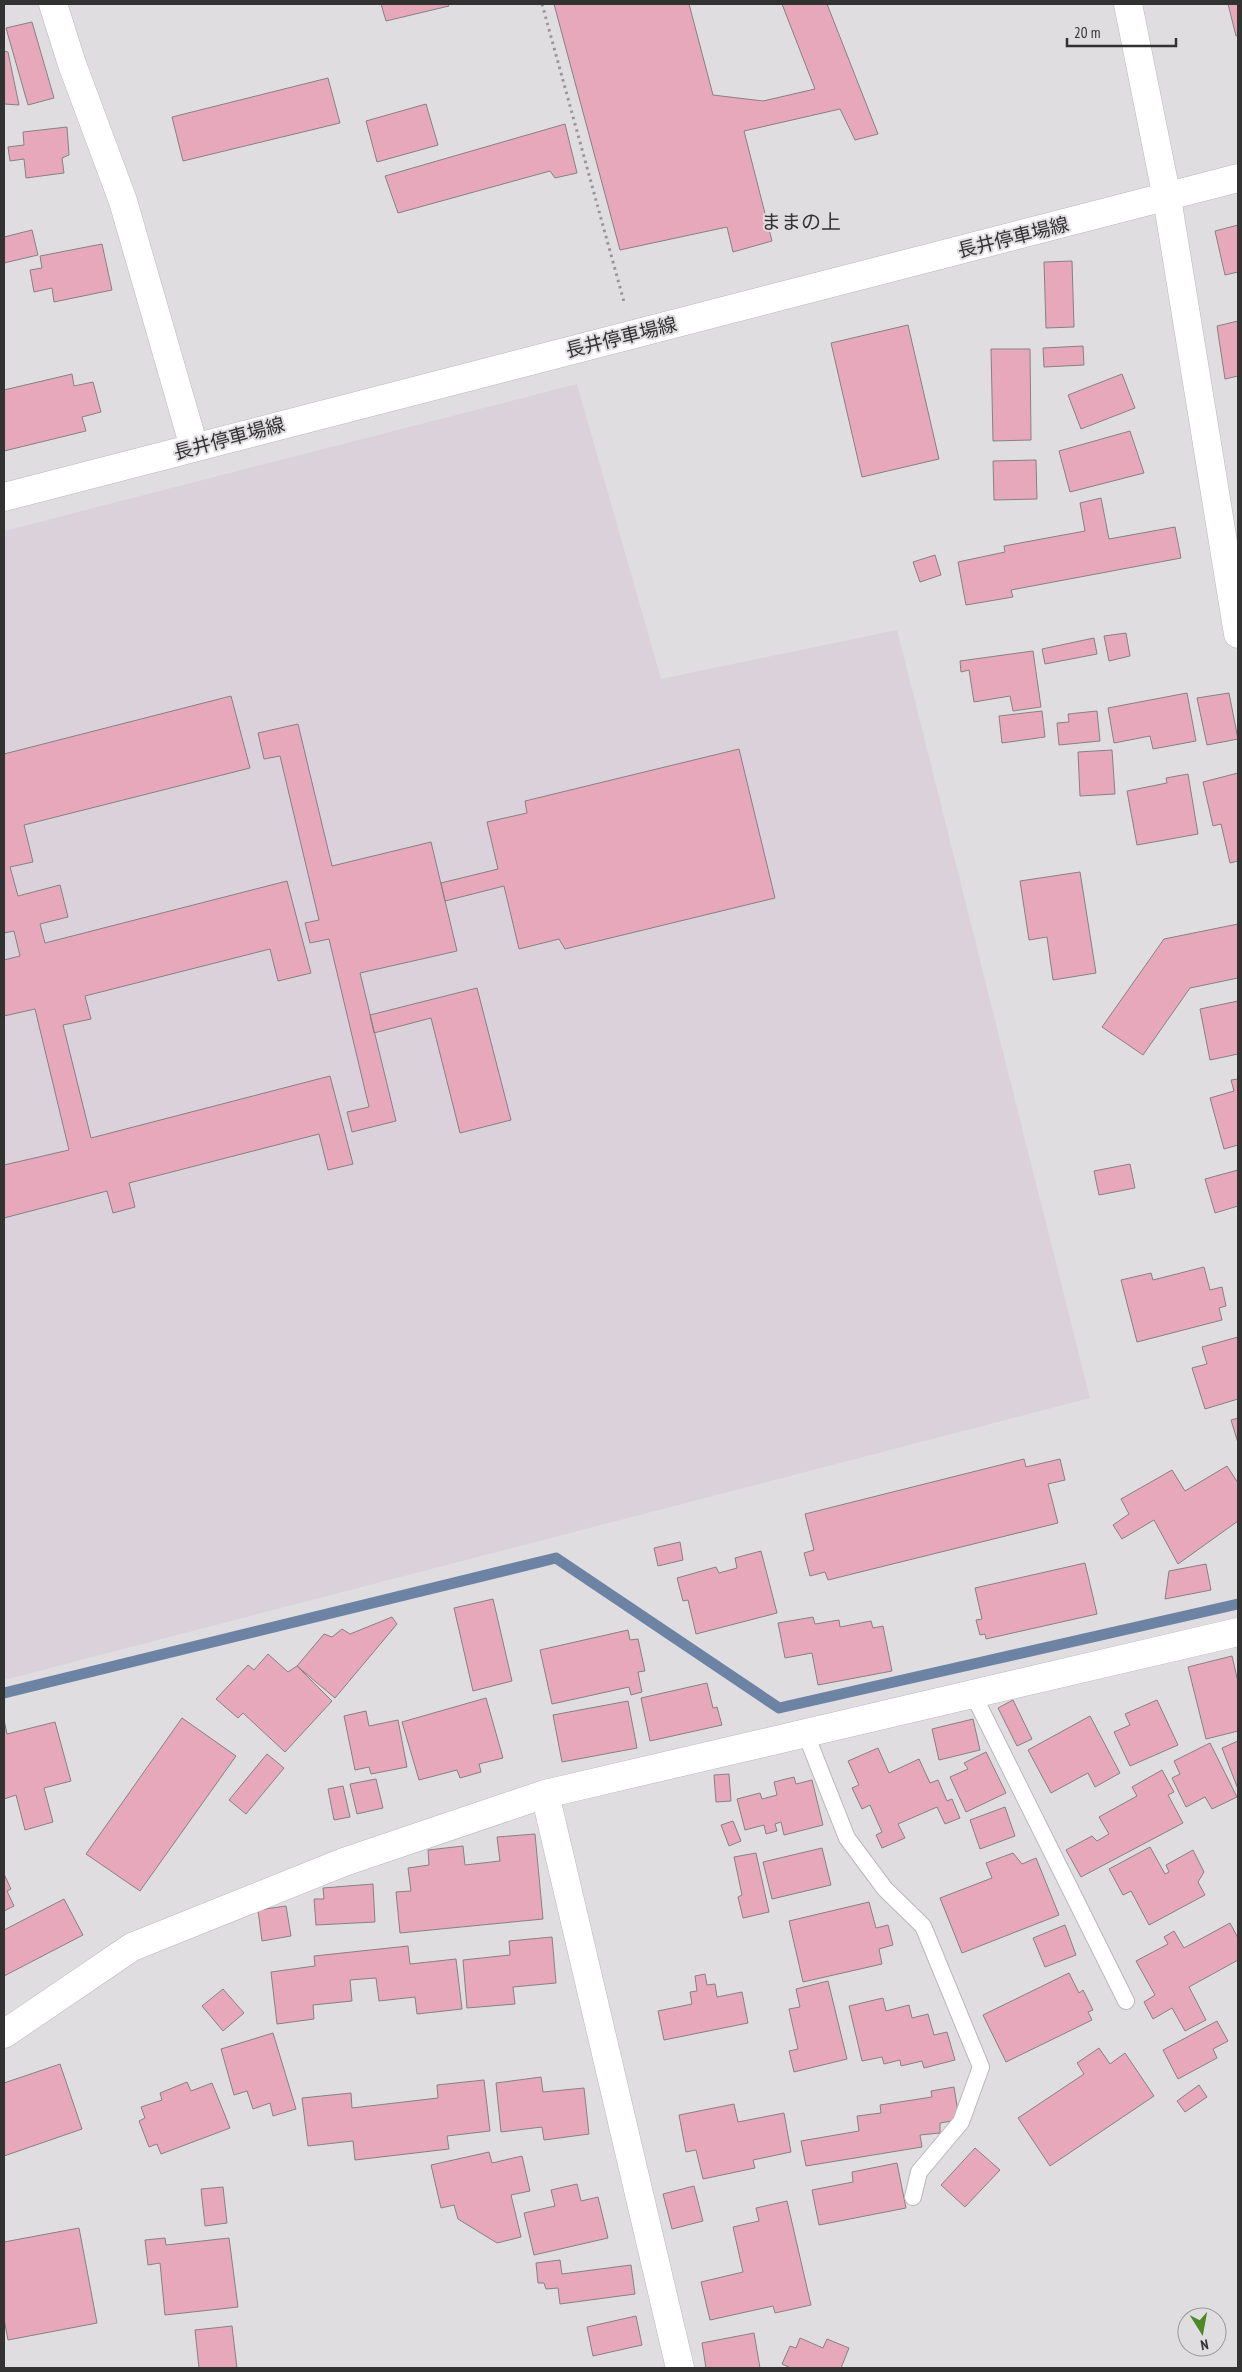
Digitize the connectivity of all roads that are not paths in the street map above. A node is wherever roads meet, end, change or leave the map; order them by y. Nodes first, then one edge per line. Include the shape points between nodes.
1 (53, 4) edge
2 (1128, 4) edge
3 (1238, 178) edge
4 (1167, 198) junction
5 (194, 447) junction
6 (4, 497) edge
7 (1233, 569) edge
8 (1238, 634) edge
9 (1238, 1632) edge
10 (973, 1694) junction
11 (805, 1732) junction
12 (545, 1794) junction
13 (1126, 2000) dead end
14 (4, 2034) edge
15 (913, 2197) dead end
16 (680, 2368) edge

1 - 5 street via 123,201
2 - 4 street
3 - 4 street, 長井停車場線
4 - 5 street, 長井停車場線
4 - 7 street
5 - 6 street, 長井停車場線
7 - 8 street
9 - 10 street
10 - 11 street
10 - 13 lane
11 - 12 street
11 - 15 lane via 847,1838 885,1889 923,1926 981,2066 961,2122 919,2172
12 - 14 street via 344,1862 132,1947
12 - 16 street

